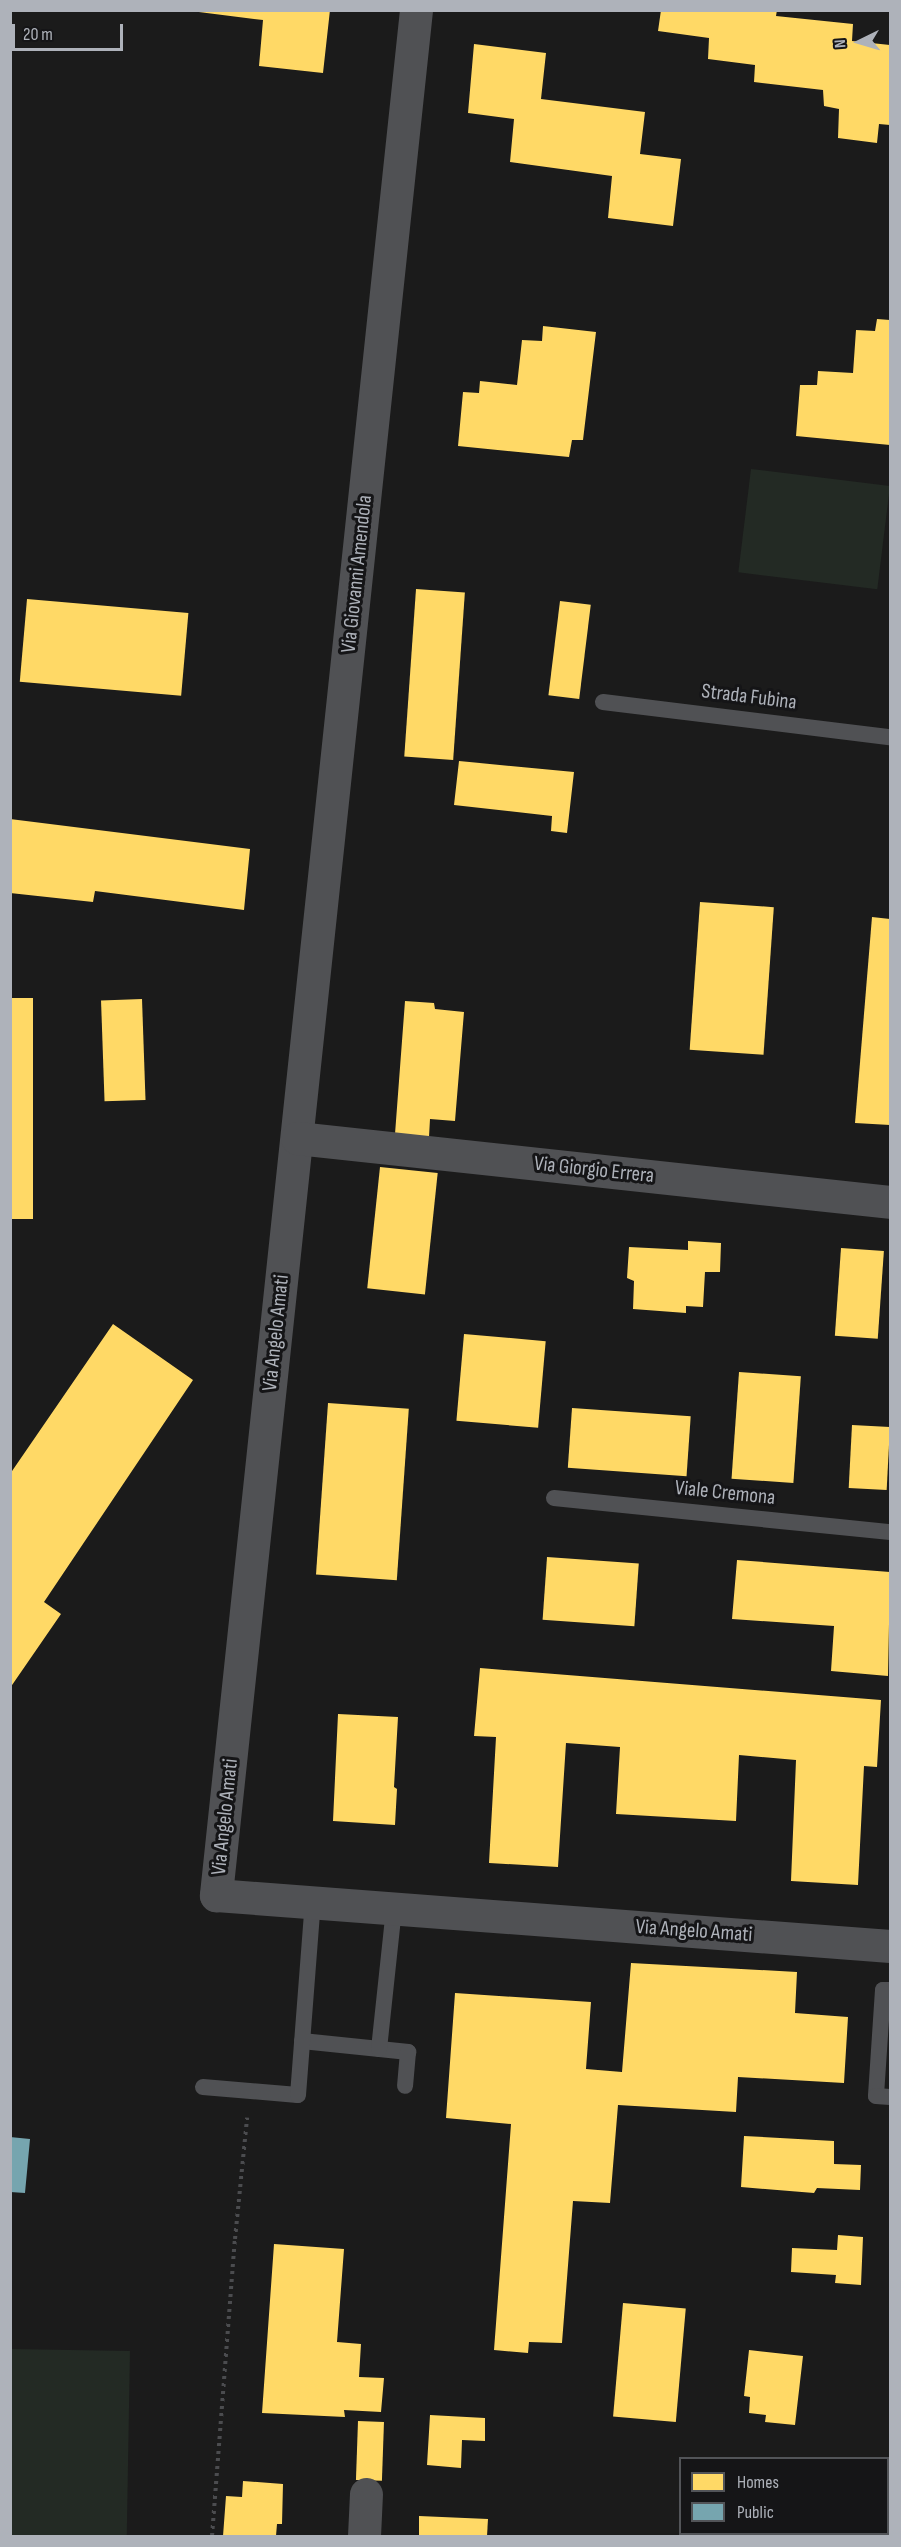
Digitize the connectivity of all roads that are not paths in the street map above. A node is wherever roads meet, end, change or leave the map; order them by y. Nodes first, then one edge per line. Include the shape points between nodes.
1 (416, 10) edge
2 (603, 702) dead end
3 (891, 737) edge
4 (297, 1138) junction
5 (891, 1202) edge
6 (554, 1497) dead end
7 (891, 1532) edge
8 (313, 1902) junction
9 (394, 1908) junction
10 (891, 1946) edge
11 (891, 1990) edge
12 (302, 2041) junction
13 (379, 2049) junction
14 (405, 2086) dead end
15 (203, 2087) dead end
16 (891, 2097) edge
17 (366, 2494) dead end
18 (364, 2536) edge

1 - 4 street, Via Giovanni Amendola
2 - 3 lane, Strada Fubina
4 - 5 street, Via Giorgio Errera
4 - 8 street, Via Angelo Amati via 216,1895
6 - 7 lane, Viale Cremona
8 - 9 street, Via Angelo Amati
8 - 12 lane
9 - 10 street, Via Angelo Amati
9 - 13 lane
11 - 16 lane via 883,1989 876,2096
12 - 13 lane
12 - 15 lane via 298,2095
13 - 14 lane via 408,2052
17 - 18 street

